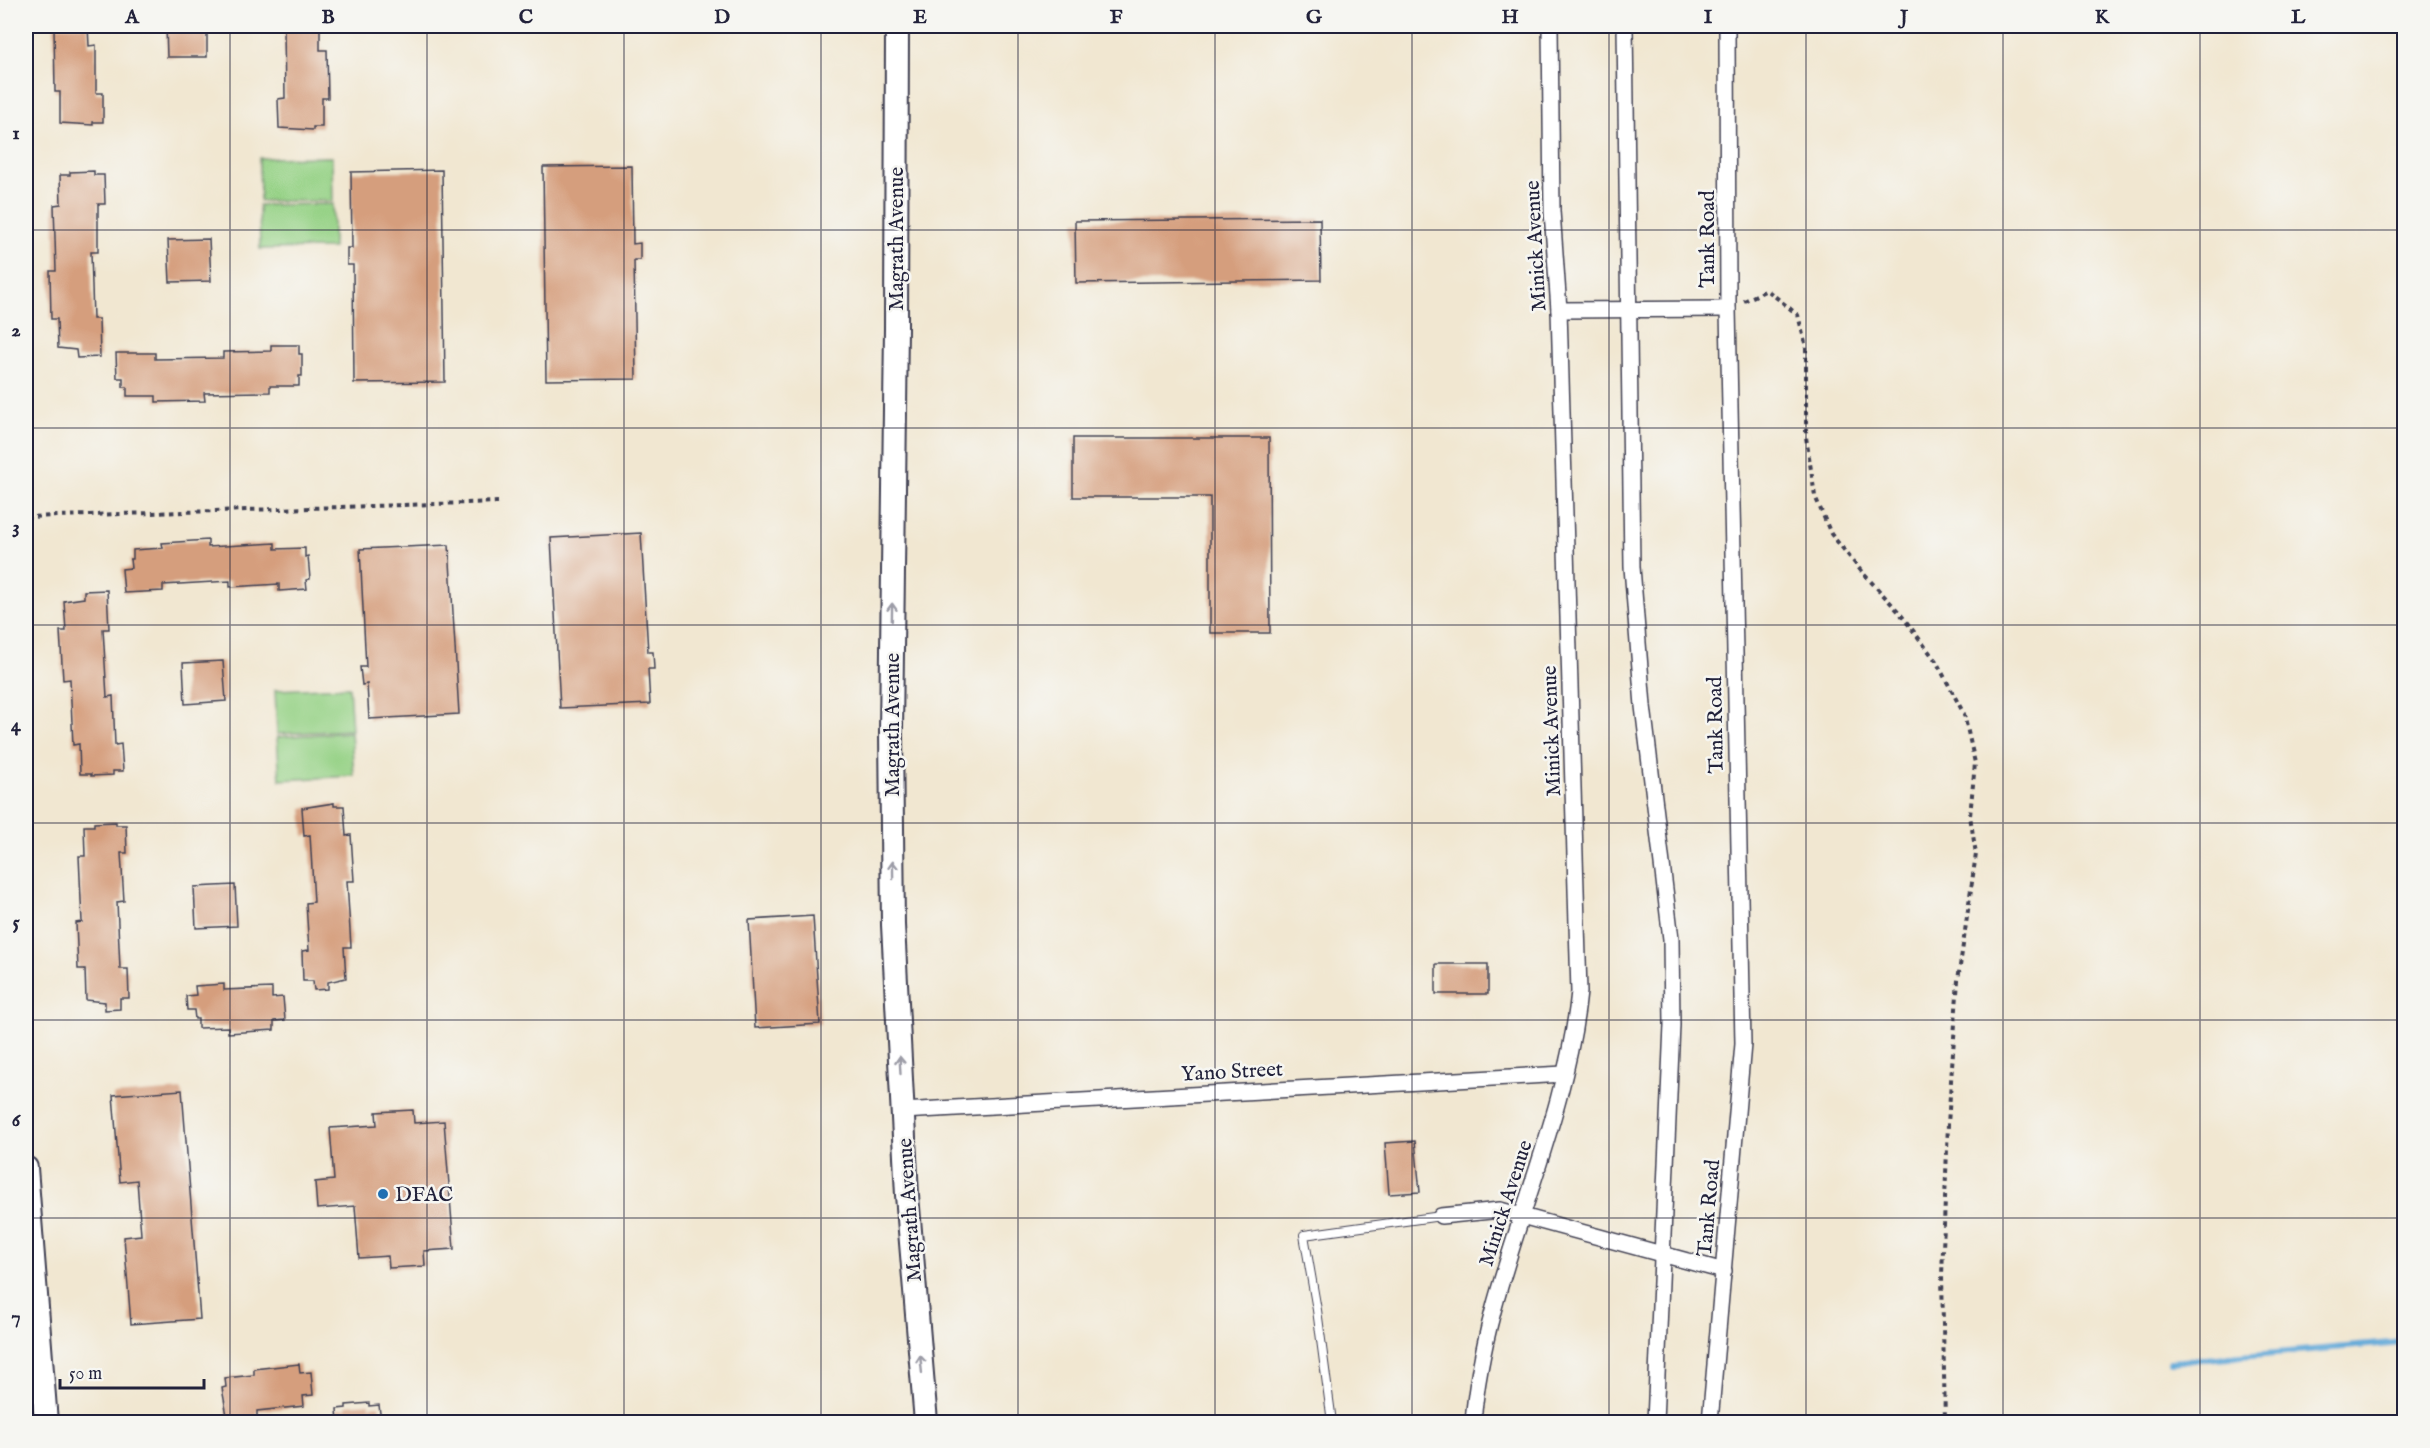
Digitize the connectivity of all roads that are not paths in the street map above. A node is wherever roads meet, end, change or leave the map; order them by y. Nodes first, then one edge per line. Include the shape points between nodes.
1 (897, 26) edge
2 (1550, 26) edge
3 (1625, 26) edge
4 (1727, 26) edge
5 (1728, 309) junction
6 (1559, 310) junction
7 (1628, 311) junction
8 (1564, 1074) junction
9 (902, 1111) junction
10 (26, 1168) edge
11 (1441, 1216) joint
12 (1522, 1216) junction
13 (1662, 1254) junction
14 (1724, 1271) junction
15 (46, 1422) edge
16 (926, 1422) edge
17 (1332, 1422) edge
18 (1473, 1422) edge
19 (1655, 1422) edge
20 (1710, 1422) edge

9 -> 1 main road, Magrath Avenue via 893,925 891,732
2 - 6 street, Minick Avenue via 1552,212
3 - 7 street
4 - 5 street, Tank Road
5 - 7 street
5 - 14 street, Tank Road via 1743,1044
6 - 7 street
6 - 8 street, Minick Avenue via 1579,967 1576,1012
7 - 13 street via 1632,567 1643,706 1671,939 1672,1025
8 - 9 street, Yano Street
8 - 12 street, Minick Avenue
16 -> 9 main road, Magrath Avenue
10 - 15 main road
11 - 12 street via 1500,1210
11 - 17 lane via 1304,1235
12 - 13 street
12 - 18 street, Minick Avenue via 1483,1348
13 - 14 street
13 - 19 street
14 - 20 street, Tank Road

